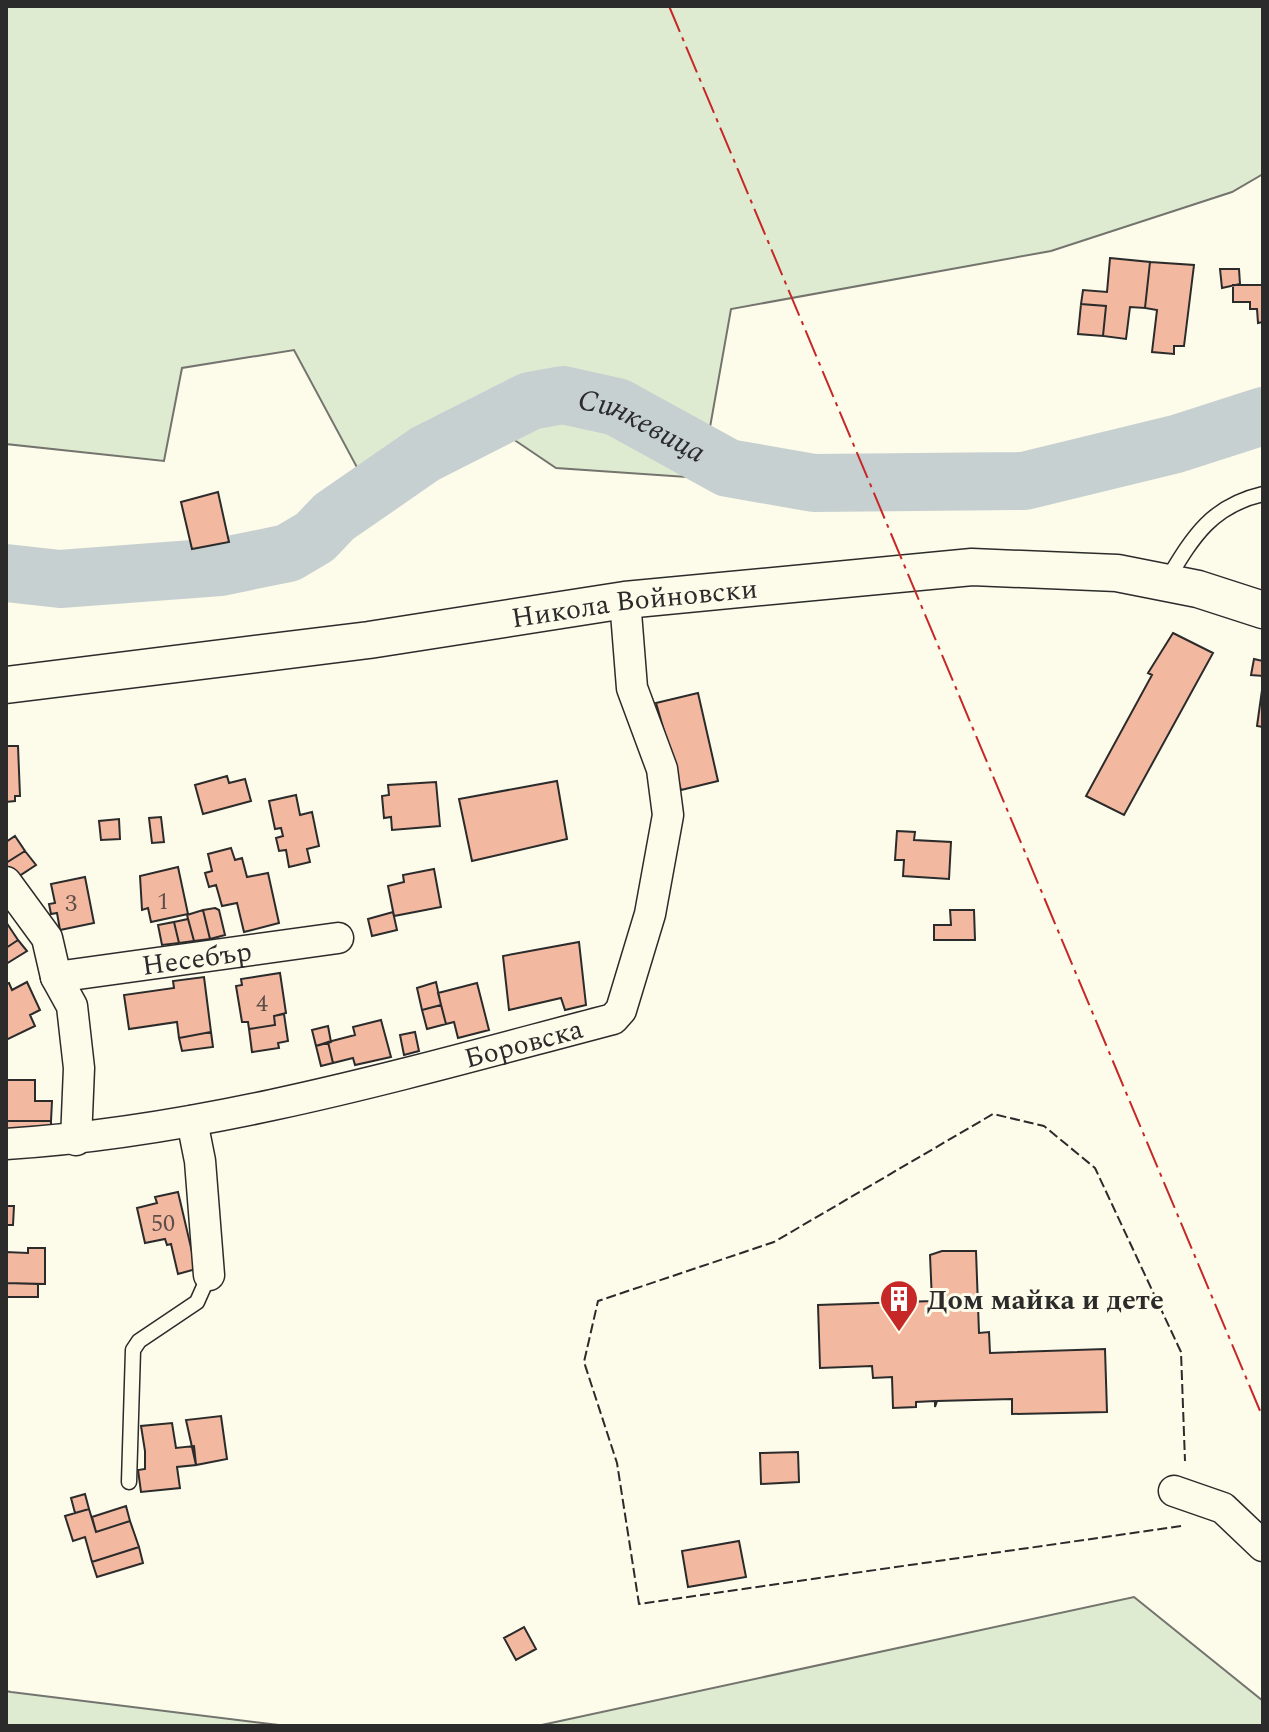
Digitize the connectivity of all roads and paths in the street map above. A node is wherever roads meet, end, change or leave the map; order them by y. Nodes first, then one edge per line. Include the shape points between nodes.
1 (1263, 494) edge
2 (1164, 583) junction
3 (625, 600) junction
4 (1263, 610) edge
5 (6, 685) edge
6 (6, 882) edge
7 (338, 938) dead end
8 (56, 977) junction
9 (192, 1121) junction
10 (76, 1140) junction
11 (6, 1144) edge
12 (209, 1275) joint
13 (129, 1482) dead end
14 (1174, 1491) dead end
15 (1263, 1546) edge

1 - 2 lane via 1214,514
2 - 3 street, Никола Войновски via 1117,573 972,567
2 - 4 street, Никола Войновски
3 - 5 street, Никола Войновски via 369,640
3 - 9 street, Боровска via 632,688 662,769 668,815 650,914 621,1010 613,1019 398,1075
6 - 8 street via 47,938
7 - 8 street, Несебър
8 - 10 street via 72,1006 77,1038
9 - 10 street, Боровска
9 - 12 street
10 - 11 street, Боровска
12 - 13 lane via 197,1302 133,1350
14 - 15 street via 1223,1508

